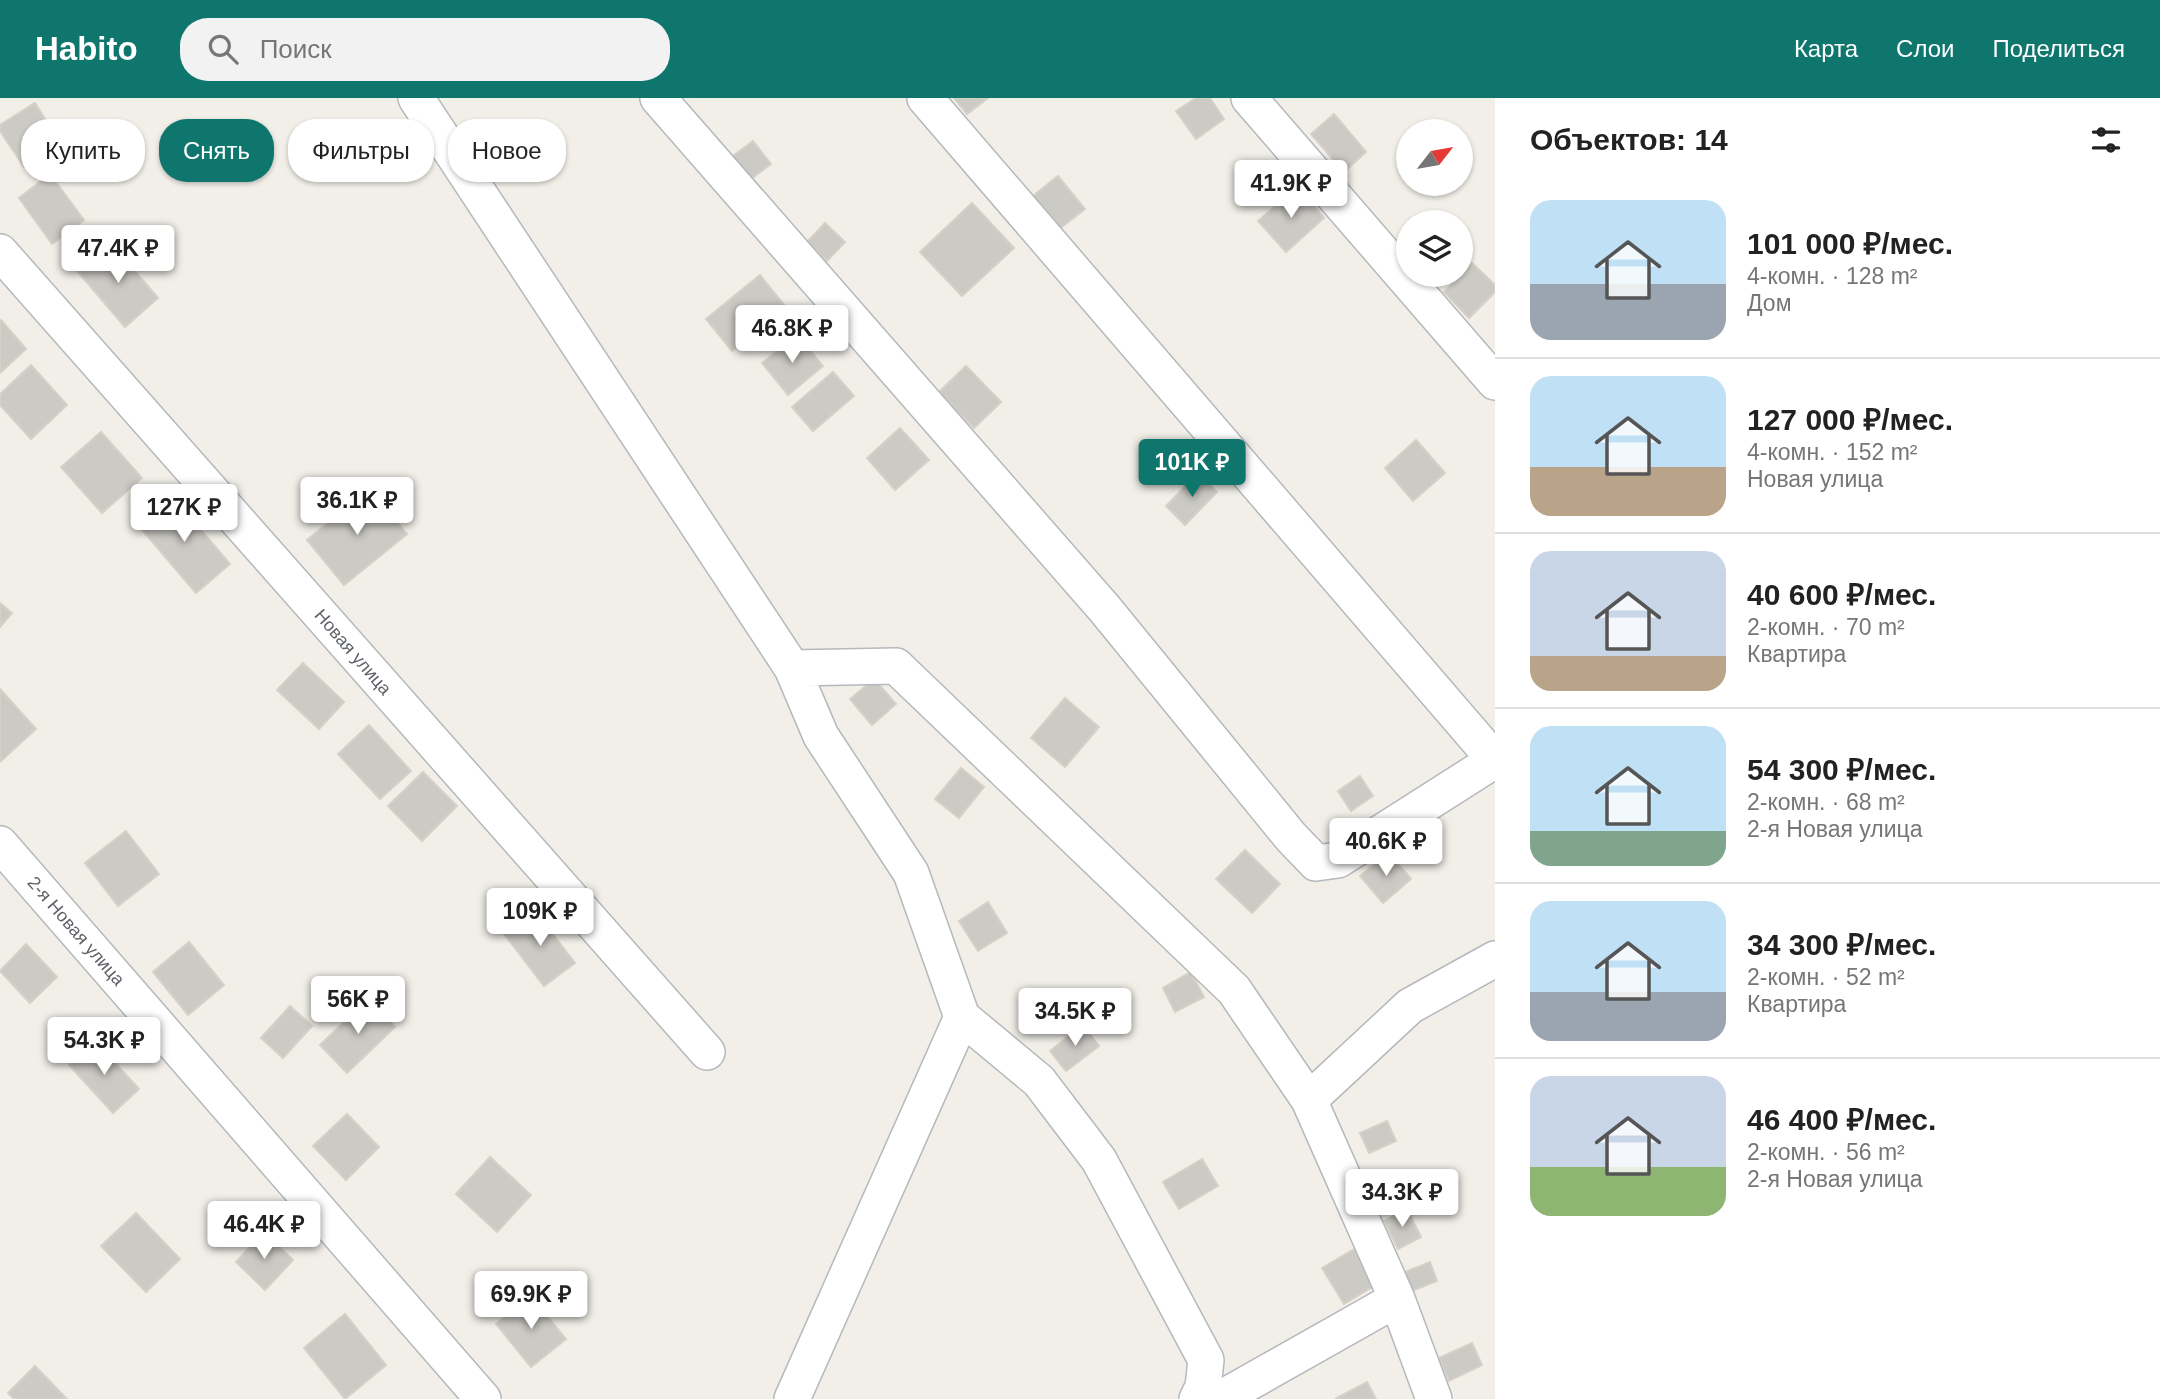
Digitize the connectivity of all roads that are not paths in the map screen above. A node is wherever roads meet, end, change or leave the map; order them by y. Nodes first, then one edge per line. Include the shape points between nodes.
1 (416, 98) edge
2 (658, 98) edge
3 (925, 98) edge
4 (1249, 98) edge
5 (0, 252) edge
6 (1495, 382) edge
7 (792, 668) junction
8 (1495, 760) edge
9 (0, 844) edge
10 (1495, 959) edge
11 (962, 1017) junction
12 (707, 1052) dead end
13 (1309, 1100) junction
14 (1397, 1299) junction
15 (483, 1399) edge
16 (792, 1399) edge
17 (1197, 1399) edge
18 (1220, 1399) edge
19 (1434, 1399) edge

1 - 7 street
2 - 8 street via 1104,608 1316,863 1338,860
3 - 8 street
4 - 6 street
5 - 12 street, Новая улица
7 - 11 street via 821,736 911,873
7 - 13 street via 896,666 1234,990
9 - 15 street, 2-я Новая улица
10 - 13 street via 1410,1006
11 - 16 street
11 - 17 street via 1039,1081 1099,1160 1206,1360
13 - 14 street
14 - 18 street
14 - 19 street

